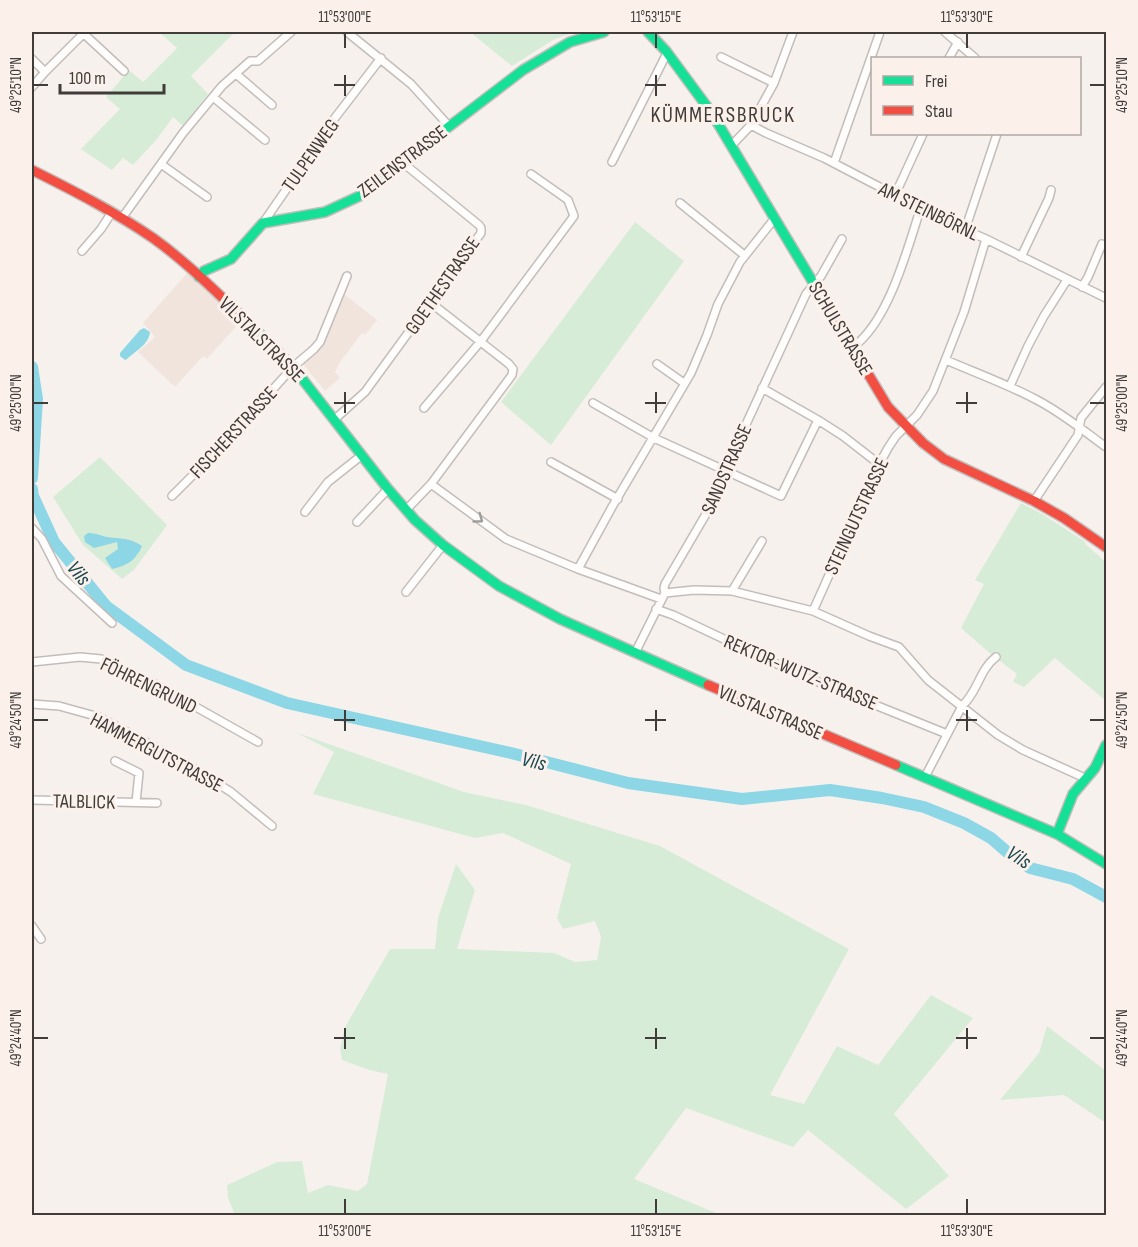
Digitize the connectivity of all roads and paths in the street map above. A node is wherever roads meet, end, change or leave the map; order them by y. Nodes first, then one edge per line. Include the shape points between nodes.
1 (84, 32) edge
2 (291, 32) edge
3 (347, 32) edge
4 (604, 32) edge
5 (648, 32) edge
6 (793, 32) edge
7 (880, 32) edge
8 (945, 32) edge
9 (958, 42) junction
10 (667, 53) junction
11 (721, 57) dead end
12 (871, 57) edge
13 (950, 57) edge
14 (974, 57) edge
15 (381, 58) junction
16 (871, 58) edge
17 (32, 59) edge
18 (124, 71) dead end
19 (45, 72) junction
20 (236, 74) junction
21 (774, 83) junction
22 (32, 87) edge
23 (213, 97) junction
24 (272, 105) dead end
25 (751, 125) junction
26 (449, 126) junction
27 (923, 135) edge
28 (997, 135) edge
29 (265, 140) dead end
30 (731, 146) junction
31 (403, 161) junction
32 (612, 162) dead end
33 (834, 163) junction
34 (161, 164) junction
35 (32, 170) edge
36 (531, 174) dead end
37 (1051, 190) dead end
38 (895, 195) junction
39 (207, 197) dead end
40 (680, 203) dead end
41 (920, 210) junction
42 (112, 212) junction
43 (122, 218) junction
44 (775, 218) junction
45 (262, 223) junction
46 (965, 230) junction
47 (842, 239) dead end
48 (986, 239) junction
49 (1102, 244) dead end
50 (82, 250) dead end
51 (744, 255) junction
52 (1021, 257) junction
53 (347, 276) dead end
54 (199, 277) junction
55 (1067, 280) junction
56 (815, 283) junction
57 (1082, 287) junction
58 (1107, 298) edge
59 (431, 303) junction
60 (481, 341) junction
61 (853, 347) junction
62 (946, 360) junction
63 (657, 364) dead end
64 (292, 367) junction
65 (684, 383) junction
66 (1010, 386) junction
67 (1107, 387) edge
68 (762, 388) junction
69 (593, 403) dead end
70 (424, 408) dead end
71 (335, 419) junction
72 (818, 420) junction
73 (907, 426) junction
74 (1078, 427) junction
75 (654, 438) junction
76 (1107, 447) edge
77 (362, 455) junction
78 (551, 462) dead end
79 (879, 464) junction
80 (725, 470) junction
81 (431, 484) junction
82 (388, 489) junction
83 (172, 496) dead end
84 (618, 499) junction
85 (1034, 501) junction
86 (406, 510) junction
87 (304, 512) dead end
88 (357, 522) dead end
89 (32, 528) edge
90 (762, 541) dead end
91 (444, 545) junction
92 (1107, 548) edge
93 (578, 569) junction
94 (732, 591) junction
95 (406, 592) dead end
96 (663, 596) junction
97 (656, 609) junction
98 (813, 611) junction
99 (112, 623) dead end
100 (635, 653) junction
101 (996, 657) dead end
102 (32, 662) edge
103 (32, 704) edge
104 (962, 706) junction
105 (947, 734) junction
106 (258, 742) dead end
107 (1107, 745) edge
108 (115, 761) dead end
109 (925, 777) junction
110 (1087, 779) junction
111 (32, 800) edge
112 (136, 802) junction
113 (157, 803) dead end
114 (272, 826) dead end
115 (1057, 834) junction
116 (1107, 864) edge
117 (32, 926) edge
118 (41, 939) dead end

1 - 18 street
1 - 19 street
2 - 20 street via 258,61 250,61
3 - 15 street
4 - 26 main road, ZEILENSTRASSE via 570,42 532,64
5 - 10 main road, SCHULSTRASSE
6 - 21 street
7 - 12 street
8 - 9 street
9 - 13 street
9 - 14 street
10 - 30 main road, SCHULSTRASSE
10 - 32 street
11 - 21 street
15 - 26 street
15 - 45 street, TULPENWEG via 321,136
16 - 33 street
17 - 19 street
19 - 22 street
20 - 23 street
20 - 24 street
21 - 25 street
23 - 29 street
23 - 34 street
25 - 30 street
25 - 33 street, AM STEINBÖRNL
26 - 31 main road, ZEILENSTRASSE
27 - 38 street
28 - 46 street
30 - 44 main road, SCHULSTRASSE
31 - 45 main road, ZEILENSTRASSE via 366,193 325,212
31 - 59 street, GOETHESTRASSE via 481,228
33 - 38 street, AM STEINBÖRNL
34 - 39 street
34 - 43 street
35 - 42 main road, VILSTALSTRASSE
36 - 60 street via 568,200 574,216
37 - 52 street
38 - 41 street, AM STEINBÖRNL
40 - 51 street
41 - 46 street, AM STEINBÖRNL
41 - 61 street via 876,324
42 - 43 main road, VILSTALSTRASSE
42 - 50 street
43 - 54 main road, VILSTALSTRASSE
44 - 51 street
44 - 56 main road, SCHULSTRASSE
45 - 54 main road via 231,259
46 - 48 street, AM STEINBÖRNL
47 - 56 street, SANDSTRASSE
48 - 52 street, AM STEINBÖRNL
48 - 62 street, STEINGUTSTRASSE
49 - 57 street
51 - 65 street
52 - 55 street, AM STEINBÖRNL
53 - 64 street, FISCHERSTRASSE via 320,342
54 - 64 main road, VILSTALSTRASSE
55 - 57 street, AM STEINBÖRNL
55 - 66 street via 1044,316
56 - 61 main road, SCHULSTRASSE
56 - 68 street, SANDSTRASSE via 806,294
57 - 58 street, AM STEINBÖRNL
59 - 60 street
59 - 71 street, GOETHESTRASSE via 365,392
60 - 70 street
60 - 81 street via 509,364 512,375
61 - 73 main road, SCHULSTRASSE via 888,406
62 - 66 street
62 - 73 street, STEINGUTSTRASSE via 933,391
63 - 65 street
64 - 71 main road, VILSTALSTRASSE
64 - 83 street, FISCHERSTRASSE
65 - 75 street
66 - 74 street
67 - 74 street
68 - 72 street
68 - 80 street, SANDSTRASSE
69 - 75 street
71 - 77 main road, VILSTALSTRASSE
72 - 79 street
72 - 80 street via 780,496
73 - 79 street, STEINGUTSTRASSE
73 - 85 main road, SCHULSTRASSE via 944,459
74 - 76 street
74 - 85 street via 1078,435
75 - 80 street
75 - 84 street
77 - 82 main road, VILSTALSTRASSE
77 - 87 street via 328,482
78 - 84 street
79 - 98 street, STEINGUTSTRASSE
80 - 96 street, SANDSTRASSE via 716,497 665,584
81 - 86 street
81 -> 93 street via 506,539
82 - 86 main road, VILSTALSTRASSE
82 - 88 street
84 - 93 street
85 - 92 main road, SCHULSTRASSE
86 - 91 main road, VILSTALSTRASSE
89 - 99 street via 42,538 61,576
90 - 94 street
91 - 95 street
91 - 100 main road, VILSTALSTRASSE via 499,586 560,620
93 - 96 street
94 - 96 street via 694,590
94 - 98 street
96 - 97 street, SANDSTRASSE
97 - 100 street, SANDSTRASSE
97 - 105 street, REKTOR-WUTZ-STRASSE via 796,673
98 - 104 street via 899,647 928,680
100 - 109 main road, VILSTALSTRASSE
101 - 104 street via 988,663
102 - 106 street, FÖHRENGRUND via 101,659
103 - 114 street, HAMMERGUTSTRASSE via 59,706 99,717 190,766 231,792
104 - 105 street
104 - 110 street via 1023,750
105 - 109 street
107 - 110 main road
108 - 112 street, TALBLICK via 139,773
109 - 115 main road, VILSTALSTRASSE
110 - 115 main road via 1073,794
111 - 112 street, TALBLICK
112 - 113 street, TALBLICK
115 - 116 main road, VILSTALSTRASSE
117 - 118 street

